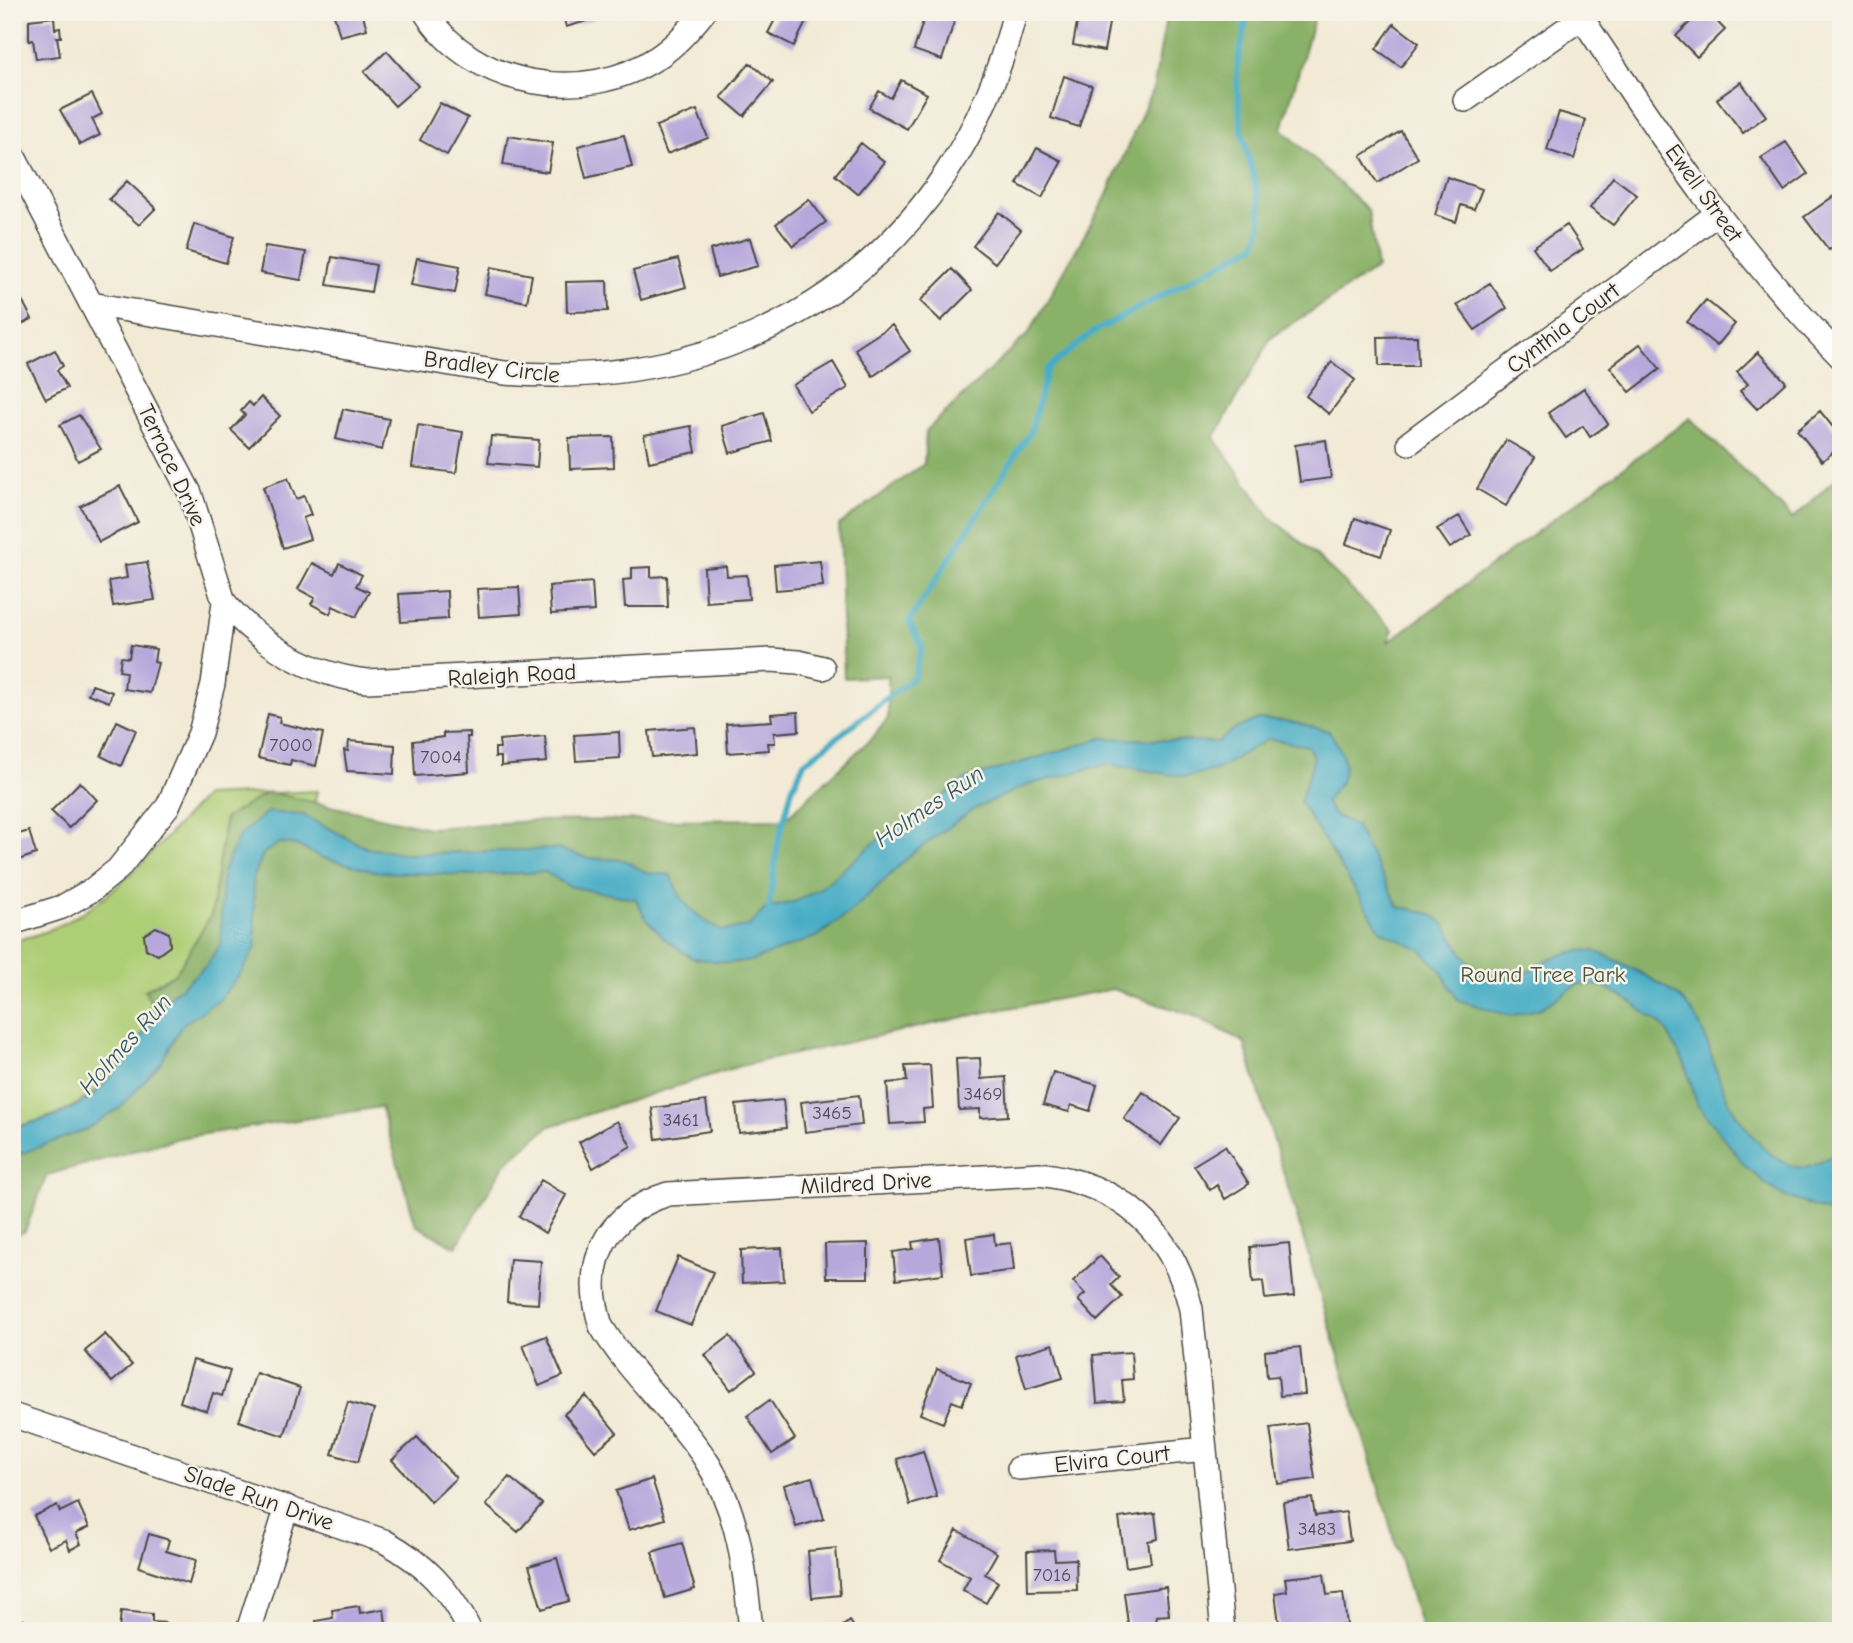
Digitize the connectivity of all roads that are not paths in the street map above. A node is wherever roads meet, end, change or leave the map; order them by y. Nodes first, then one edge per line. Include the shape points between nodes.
1 (425, 12) edge
2 (704, 12) edge
3 (1015, 12) edge
4 (1586, 15) edge
5 (1465, 100) dead end
6 (12, 153) edge
7 (1718, 213) junction
8 (92, 304) junction
9 (1841, 357) edge
10 (1409, 443) dead end
11 (224, 602) junction
12 (823, 668) dead end
13 (12, 923) edge
14 (12, 1415) edge
15 (1205, 1449) junction
16 (1019, 1468) dead end
17 (288, 1507) junction
18 (248, 1631) edge
19 (470, 1631) edge
20 (751, 1631) edge
21 (1223, 1631) edge

1 - 2 street via 451,43 476,61 530,82 575,85 606,80 658,57
3 - 8 street, Bradley Circle via 980,115 940,184 912,219 878,254 807,308 723,348 628,372 548,377
4 - 5 street
4 - 7 street, Ewell Street
6 - 8 street, Terrace Drive
7 - 9 street, Ewell Street via 1754,261
7 - 10 street, Cynthia Court
8 - 11 street, Terrace Drive via 190,493
11 - 12 street, Raleigh Road via 259,636 288,655 314,669 367,681 771,660
11 - 13 street, Terrace Drive via 213,684 200,733 168,806 118,869 92,890 62,907
14 - 17 street, Slade Run Drive
15 - 16 street, Elvira Court
15 - 20 street, Mildred Drive via 1191,1309 1176,1263 1143,1218 1093,1186 1039,1174 668,1194 648,1201 622,1218 608,1235 593,1278 594,1302 609,1339 704,1458 724,1493 744,1562
15 - 21 street, Mildred Drive
17 - 18 street
17 - 19 street, Slade Run Drive via 364,1533 408,1554 454,1599

